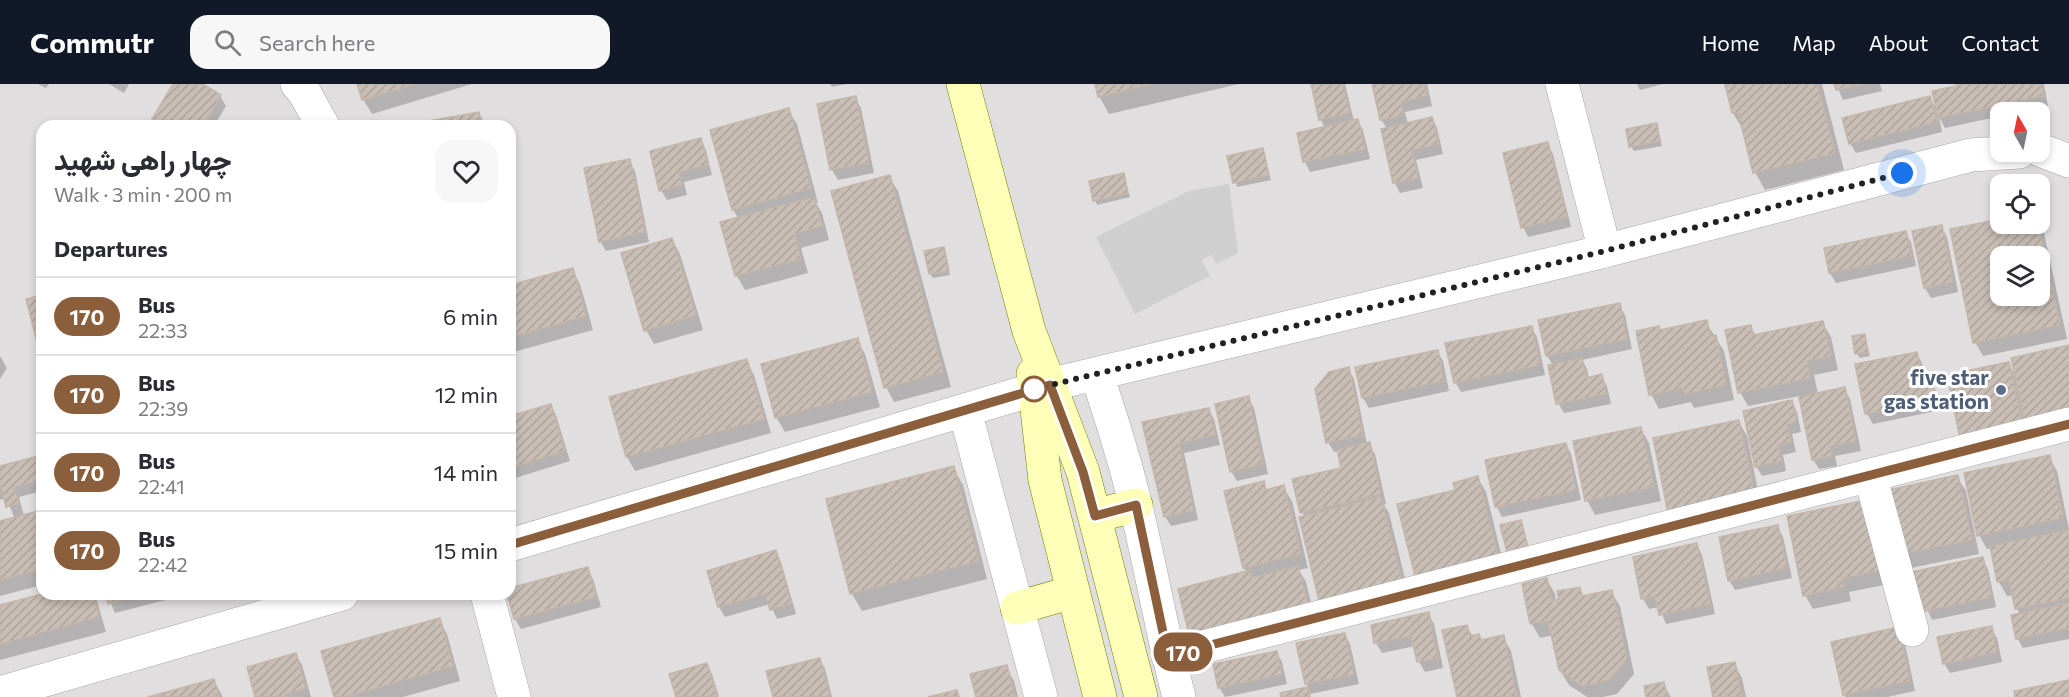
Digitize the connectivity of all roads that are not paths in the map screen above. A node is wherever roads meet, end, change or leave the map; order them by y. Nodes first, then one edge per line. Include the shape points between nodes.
1 (963, 84) edge
2 (1562, 84) edge
3 (302, 87) edge
4 (320, 120) edge
5 (1990, 154) edge
6 (2050, 154) edge
7 (2069, 161) edge
8 (1605, 251) junction
9 (1097, 375) junction
10 (1042, 387) junction
11 (965, 411) junction
12 (2069, 424) edge
13 (1870, 475) junction
14 (1136, 505) junction
15 (1095, 516) junction
16 (516, 543) edge
17 (1073, 592) junction
18 (321, 600) edge
19 (490, 600) edge
20 (1017, 608) junction
21 (1912, 630) dead end
22 (1168, 656) junction
23 (0, 693) edge
24 (514, 697) edge
25 (1041, 697) edge
26 (1100, 697) edge
27 (1141, 697) edge
28 (1179, 697) edge

1 - 10 main road
2 - 8 street
3 - 4 street
5 - 8 street via 1971,155
6 - 7 street
8 - 9 street
9 - 10 street
9 - 14 street
10 - 11 street
10 - 15 main road via 1083,472
10 - 17 main road via 1045,480
11 - 16 street
11 - 20 street
12 - 13 street
13 - 21 street
13 - 22 street
14 - 15 main road
14 - 22 street
15 - 27 main road
17 - 20 main road
17 - 26 main road
18 - 23 street
19 - 24 street
20 - 25 street
22 - 28 street

